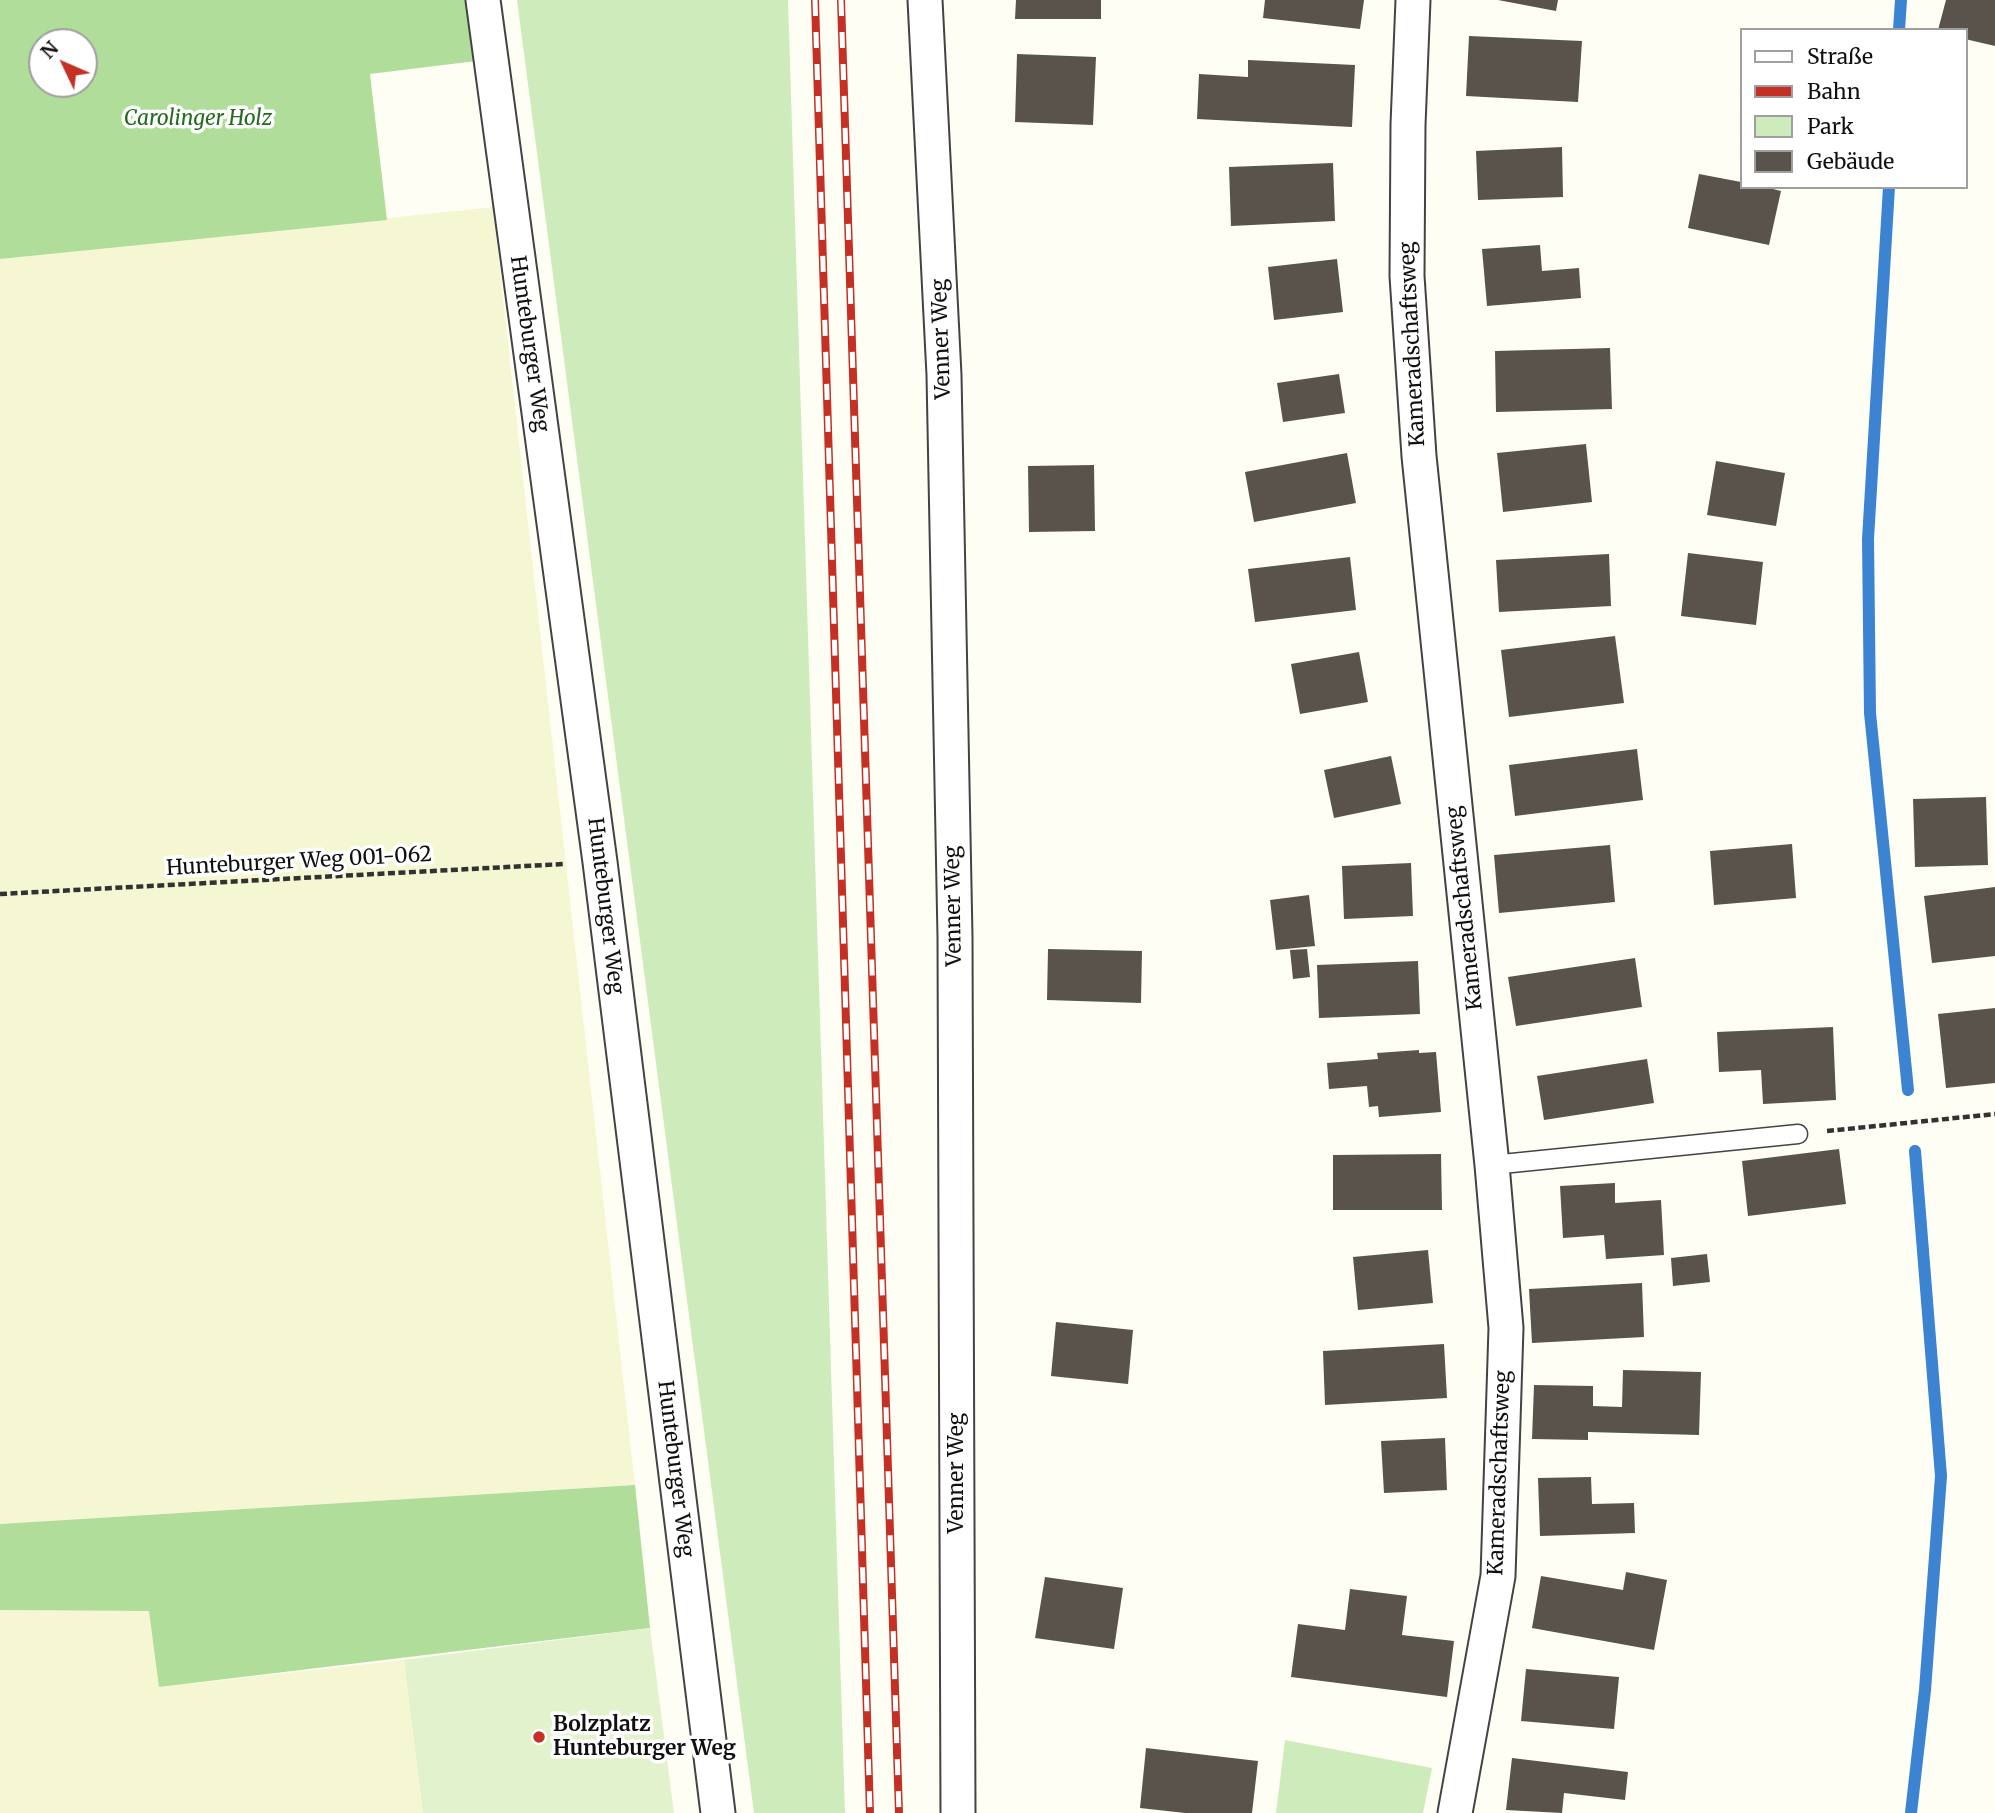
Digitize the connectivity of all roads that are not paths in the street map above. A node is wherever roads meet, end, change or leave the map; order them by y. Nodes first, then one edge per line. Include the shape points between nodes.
1 (482, 0) edge
2 (925, 0) edge
3 (1413, 0) edge
4 (1798, 1134) road end
5 (1492, 1165) junction
6 (718, 1813) edge
7 (958, 1813) edge
8 (1455, 1813) edge

1 - 6 street, Hunteburger Weg via 600,862
2 - 7 street, Venner Weg via 944,375 955,937
3 - 5 street, Kameradschaftsweg via 1407,276 1446,724
4 - 5 lane
5 - 8 street, Kameradschaftsweg via 1506,1328 1498,1576

